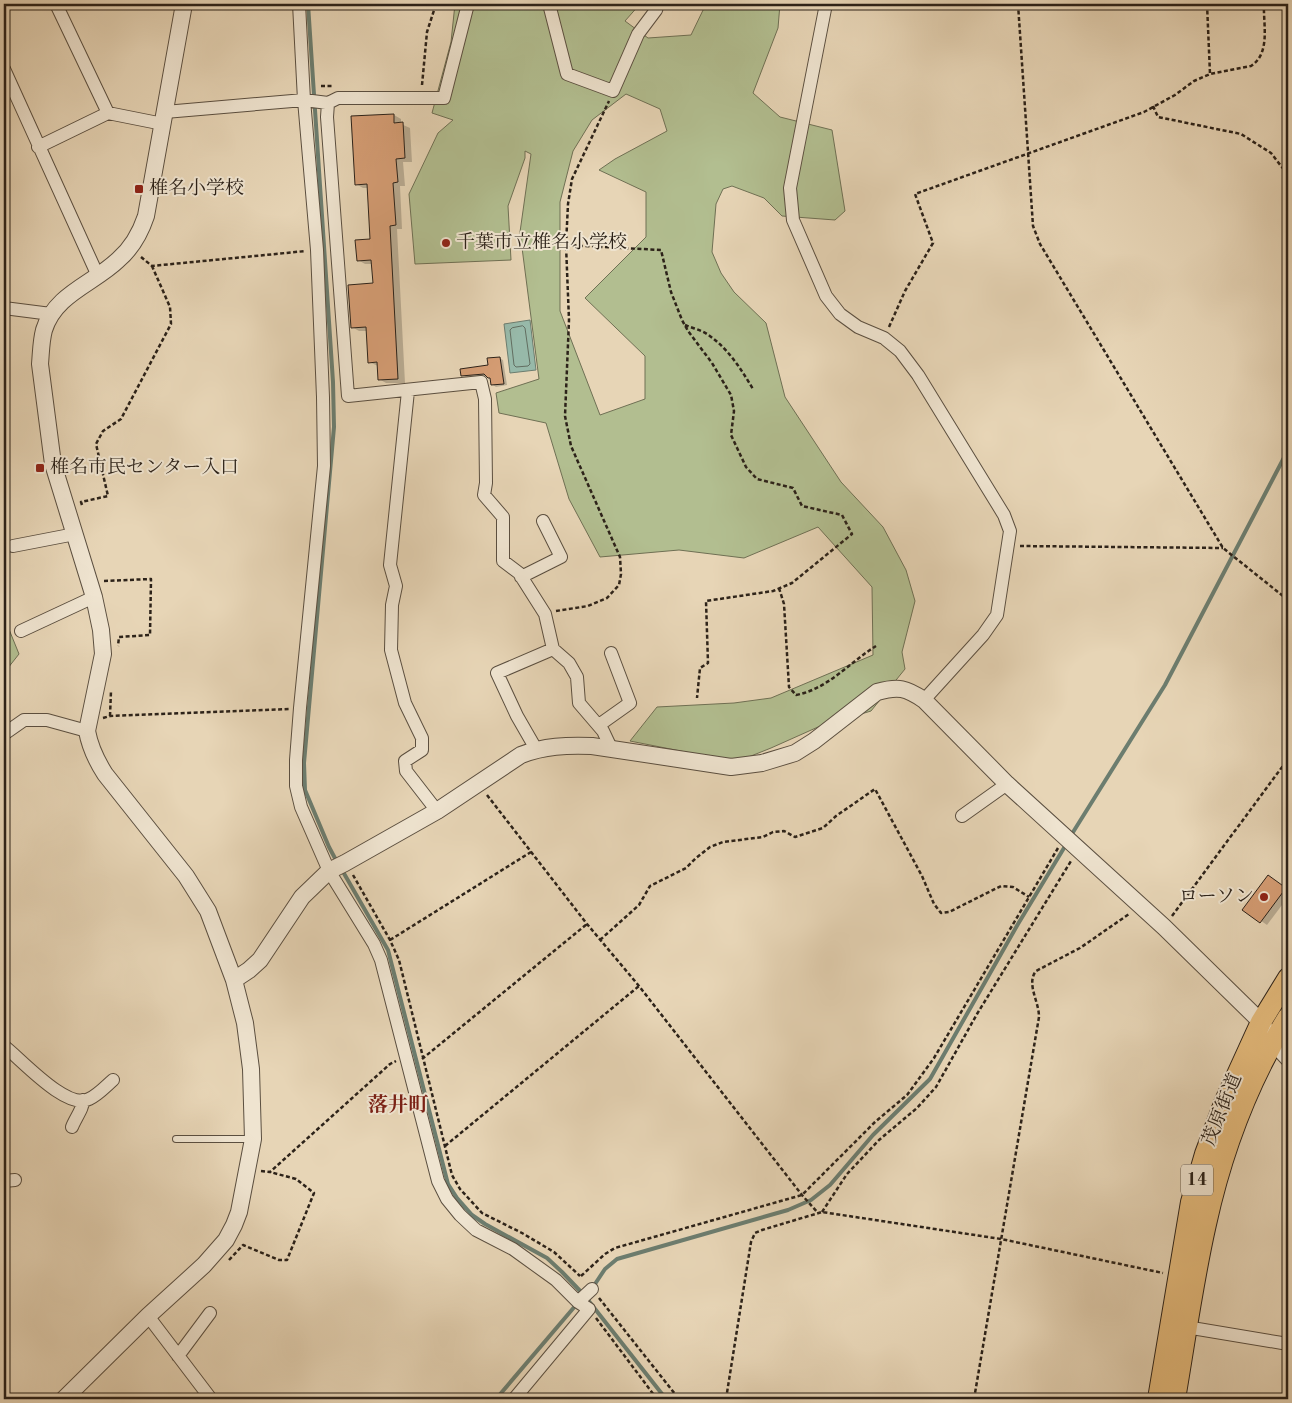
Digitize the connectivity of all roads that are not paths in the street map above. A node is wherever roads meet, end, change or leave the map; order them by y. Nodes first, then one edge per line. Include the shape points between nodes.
1 (56, 4) edge
2 (184, 4) edge
3 (299, 4) edge
4 (468, 4) edge
5 (549, 4) edge
6 (658, 4) edge
7 (826, 4) edge
8 (4, 69) edge
9 (304, 100) junction
10 (328, 103) junction
11 (108, 112) junction
12 (164, 118) junction
13 (38, 147) junction
14 (98, 276) junction
15 (4, 309) edge
16 (52, 314) junction
17 (408, 391) junction
18 (542, 521) dead end
19 (75, 534) junction
20 (12, 546) dead end
21 (522, 577) junction
22 (92, 591) junction
23 (21, 631) dead end
24 (553, 649) junction
25 (611, 653) dead end
26 (924, 700) junction
27 (599, 726) junction
28 (87, 731) junction
29 (4, 734) edge
30 (536, 749) junction
31 (612, 750) junction
32 (1007, 784) junction
33 (437, 811) junction
34 (962, 816) dead end
35 (329, 871) junction
36 (1288, 978) edge
37 (234, 980) junction
38 (1288, 1017) edge
39 (1261, 1022) junction
40 (1273, 1042) junction
41 (4, 1046) edge
42 (1288, 1058) edge
43 (113, 1080) dead end
44 (83, 1100) junction
45 (72, 1127) dead end
46 (176, 1139) dead end
47 (253, 1139) junction
48 (592, 1290) road end
49 (583, 1306) junction
50 (210, 1313) dead end
51 (148, 1316) junction
52 (1179, 1326) junction
53 (1288, 1344) edge
54 (178, 1356) junction
55 (64, 1399) edge
56 (211, 1399) edge
57 (514, 1399) edge
58 (1158, 1399) edge
59 (1175, 1399) edge

1 - 11 street
2 - 12 street
3 - 9 street
4 - 10 street via 444,98 338,98
5 - 6 street via 567,74 613,91 638,34
7 - 26 street via 790,188 793,220 826,296 840,314 858,327 884,338 900,351 918,374 1004,514 1010,530 997,615
8 - 13 street
9 - 10 street
9 - 12 street
9 - 35 street via 316,250 324,466 300,708 296,786 301,807
10 - 17 street via 348,396
11 - 12 street
11 - 13 street
12 - 14 street via 146,216 140,232 130,248
13 - 14 street
14 - 16 street via 63,299
15 - 16 street
16 - 19 street via 44,329 40,364 54,464
17 - 21 street via 481,382 485,399 484,495 503,517 503,561
17 - 33 street via 390,565 396,586 392,605 391,650 405,703 422,738 422,750 405,762 406,771
18 - 21 street via 561,557
19 - 20 street
19 - 22 street
21 - 24 street via 545,614
22 - 23 street
22 - 28 street via 103,654
24 - 27 street via 569,663 577,677 579,703
24 - 30 street via 497,674
25 - 27 street via 630,703
26 - 31 street via 900,688 878,692 795,752 748,766
26 - 32 street
27 - 31 street
28 - 29 street via 47,720 24,720
28 - 37 street via 96,760 105,774 186,876 208,911
30 - 31 street via 570,745
30 - 33 street via 521,755
32 - 34 street
32 - 39 street via 1164,927
33 - 35 street
35 - 37 street via 302,897 260,960
35 - 49 street via 381,960 438,1181 447,1199 476,1230 520,1254 556,1280
36 - 39 main road, 茂原街道 / 14
37 - 47 street via 245,1023 251,1068
38 - 40 main road, 茂原街道 / 14
39 - 40 street
39 - 52 main road, 茂原街道 / 14 via 1225,1101 1191,1202 1179,1276
40 - 42 street
40 - 52 main road, 茂原街道 / 14 via 1243,1104 1217,1182
41 - 44 street via 51,1087 78,1101
43 - 44 street via 88,1100
44 - 45 street
46 - 47 lane
47 - 51 street via 239,1212 226,1240 204,1265
48 - 49 street
49 - 57 street
50 - 54 street
51 - 54 street
51 - 55 street
52 - 53 street
52 - 58 main road, 茂原街道 / 14
52 - 59 main road, 茂原街道 / 14
54 - 56 street

